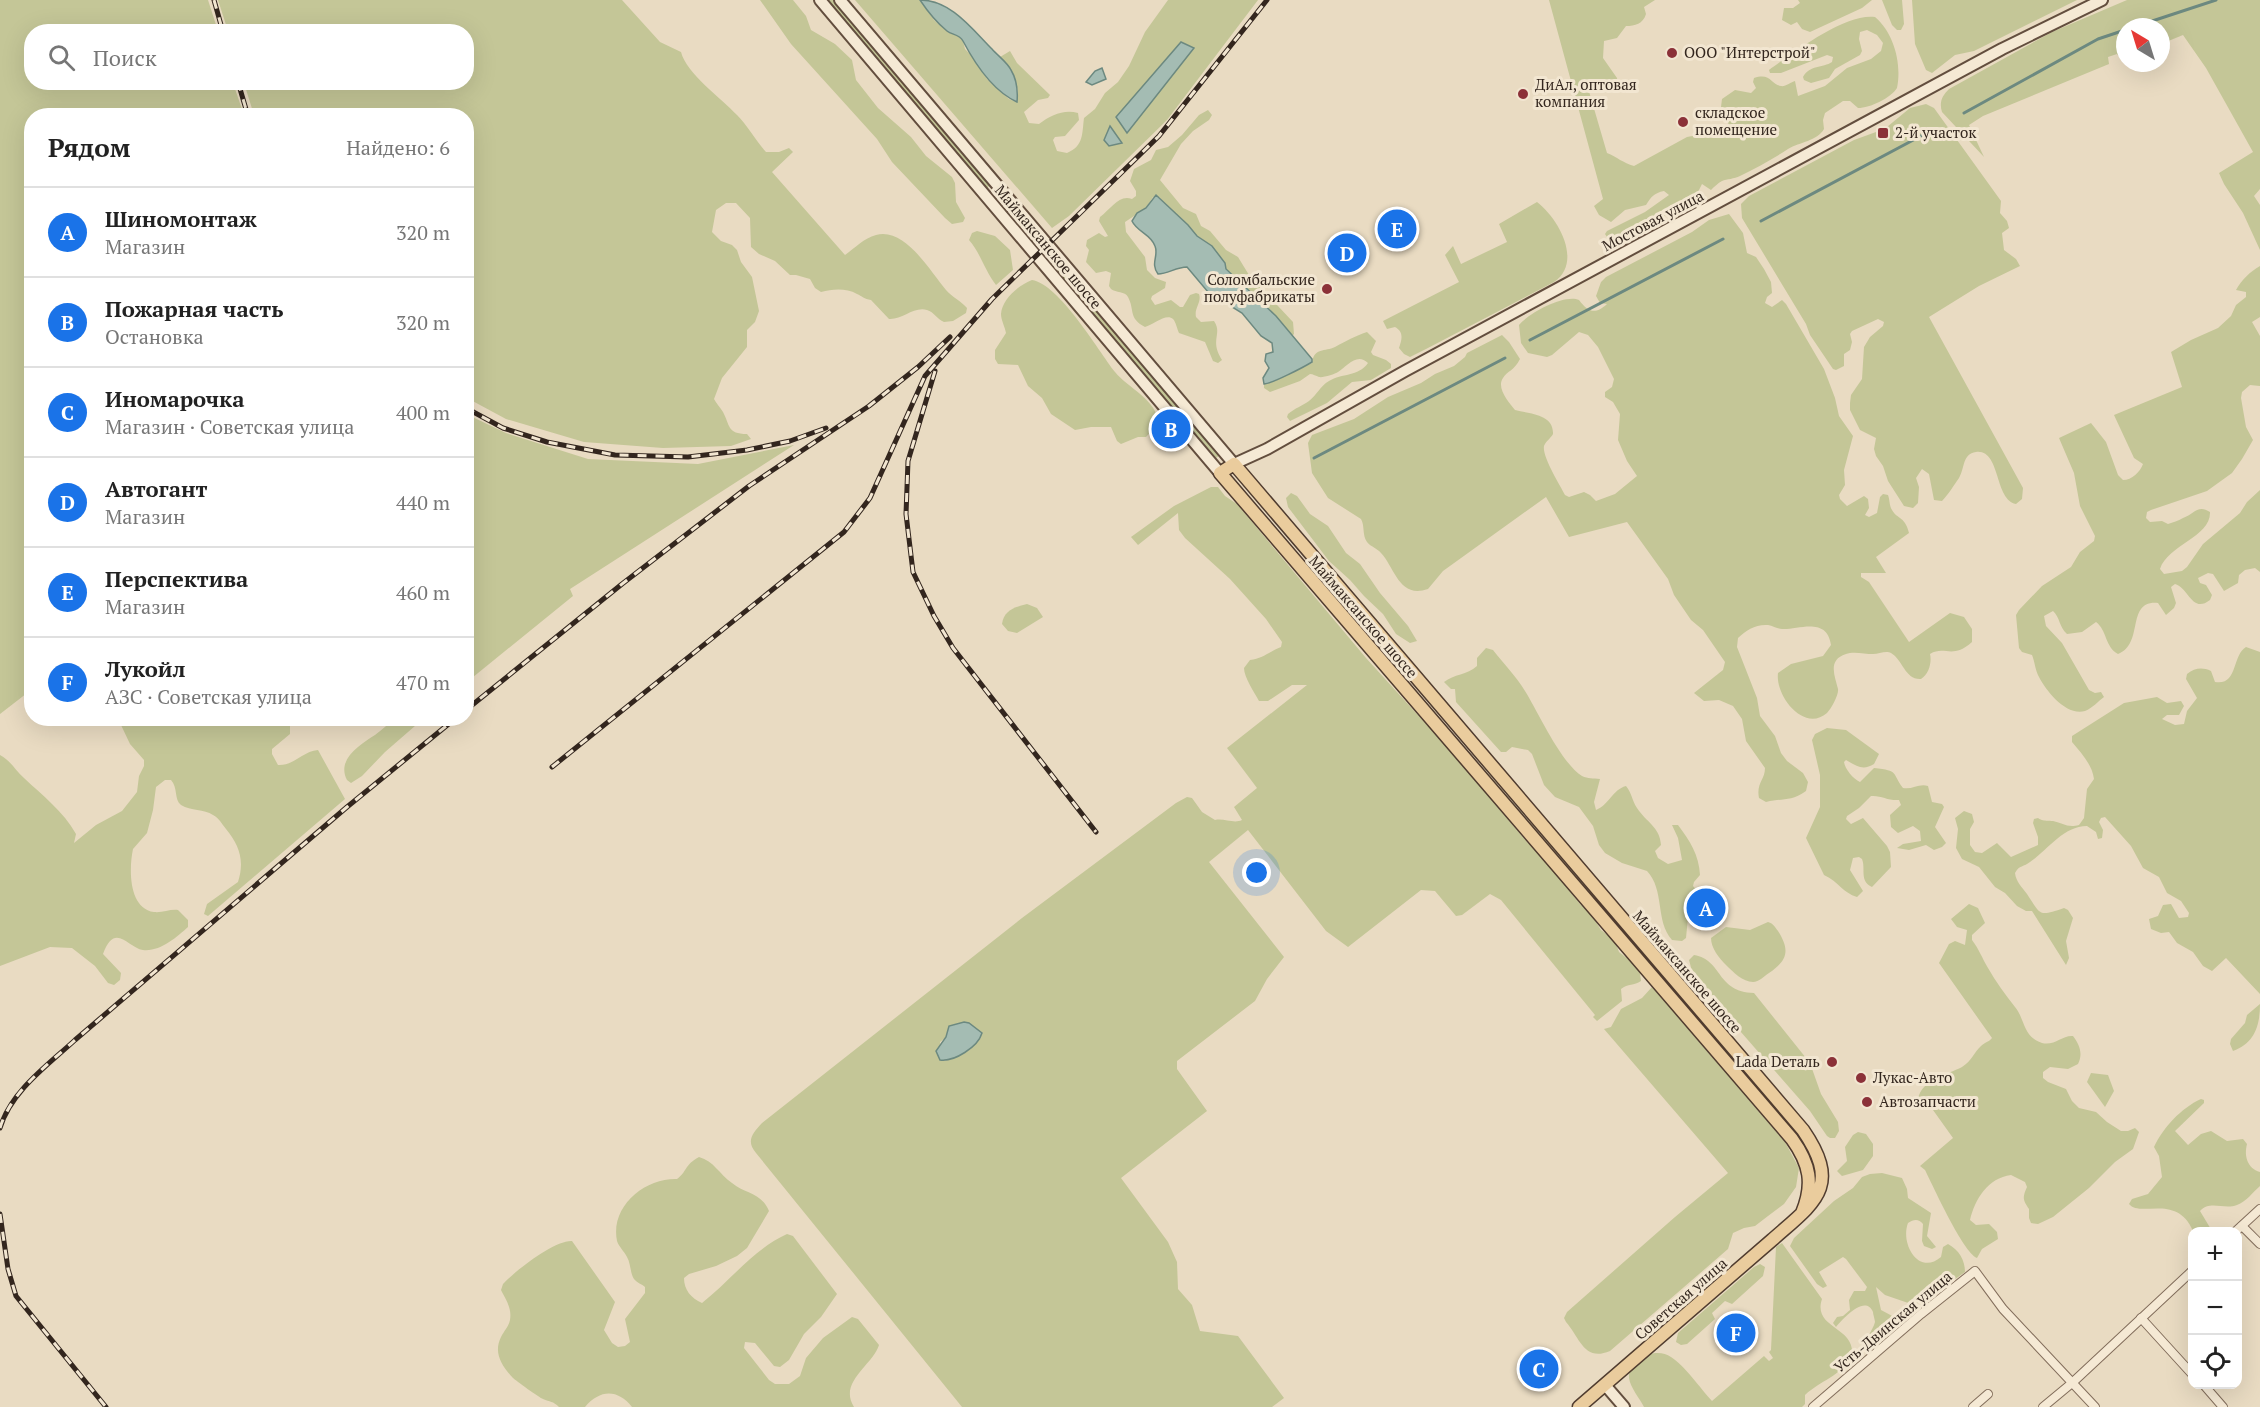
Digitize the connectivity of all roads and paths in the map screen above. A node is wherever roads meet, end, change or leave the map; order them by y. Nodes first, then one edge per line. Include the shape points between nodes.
1 (820, 0) edge
2 (840, 0) edge
3 (2102, 0) edge
4 (1234, 464) junction
5 (1220, 473) junction
6 (2260, 1209) edge
7 (1803, 1213) junction
8 (2240, 1227) edge
9 (2242, 1232) edge
10 (2260, 1244) edge
11 (2188, 1276) edge
12 (2141, 1318) junction
13 (2188, 1369) edge
14 (2072, 1383) junction
15 (1605, 1384) junction
16 (2207, 1389) edge
17 (1988, 1394) dead end
18 (2043, 1406) edge
19 (1579, 1407) edge
20 (1624, 1407) edge
21 (1813, 1407) edge
22 (1973, 1407) edge
23 (2095, 1407) edge
24 (2223, 1407) edge

1 - 5 main road, Маймаксанское шоссе
2 - 4 main road, Маймаксанское шоссе
3 - 4 main road, Мостовая улица via 2002,49
4 - 5 main road, Мостовая улица
4 - 7 main road, Маймаксанское шоссе via 1803,1130 1816,1152 1823,1183 1820,1193
5 - 7 main road, Маймаксанское шоссе via 1792,1139 1804,1157 1809,1180 1810,1192
6 - 8 street
7 - 15 main road, Советская улица
9 - 10 street
11 - 12 street
12 - 13 street
12 - 14 street
14 - 18 street
14 - 21 street, Усть-Двинская улица via 2003,1309 1976,1271
14 - 23 street
15 - 19 main road, Советская улица
15 - 20 main road
16 - 24 street
17 - 22 street

